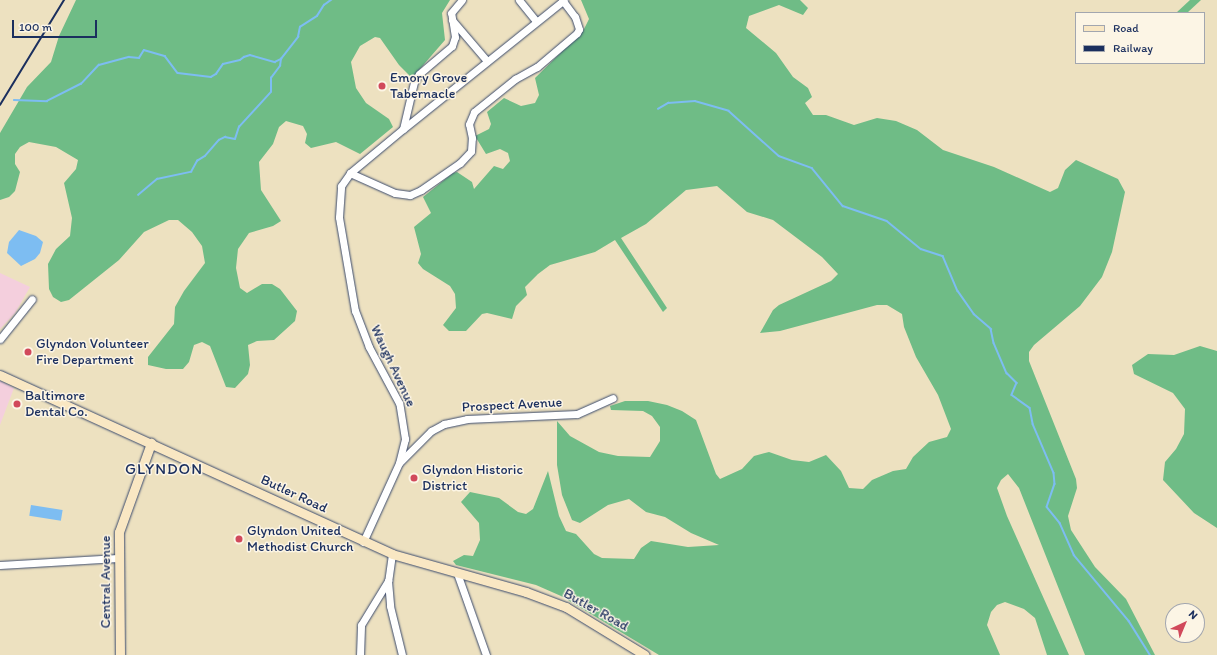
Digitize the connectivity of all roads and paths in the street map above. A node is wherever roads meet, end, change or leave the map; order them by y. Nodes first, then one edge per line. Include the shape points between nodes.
1 (462, 0) edge
2 (519, 0) edge
3 (562, 0) edge
4 (451, 18) junction
5 (536, 22) junction
6 (487, 61) junction
7 (403, 129) junction
8 (350, 173) junction
9 (32, 299) dead end
10 (0, 339) edge
11 (0, 375) edge
12 (613, 398) dead end
13 (151, 443) junction
14 (400, 462) junction
15 (363, 542) junction
16 (392, 554) junction
17 (118, 558) junction
18 (0, 565) edge
19 (458, 573) junction
20 (388, 581) junction
21 (120, 655) edge
22 (360, 655) edge
23 (402, 655) edge
24 (486, 655) edge
25 (645, 655) edge

1 - 4 street via 454,8
2 - 5 street
3 - 5 street
3 - 8 street via 575,17 579,29 573,37 536,67 474,112 469,124 472,144 468,156 421,190 403,195
4 - 6 street
4 - 7 street via 454,41 449,50 419,74 414,82
5 - 6 street
6 - 7 street
7 - 8 street
8 - 14 street, Waugh Avenue via 341,186 339,199 347,267 359,324 402,413 405,439
9 - 10 street
11 - 13 main road, Butler Road
12 - 14 street, Prospect Avenue via 577,414 467,420 444,424 431,431
13 - 15 main road, Butler Road
13 - 17 main road, Central Avenue via 123,518
14 - 15 street, Waugh Avenue
15 - 16 main road, Butler Road
16 - 19 main road, Butler Road
16 - 20 street
17 - 18 street
17 - 21 main road, Central Avenue
19 - 24 street
19 - 25 main road, Butler Road via 526,592 566,607
20 - 22 street via 361,624
20 - 23 street via 390,606

